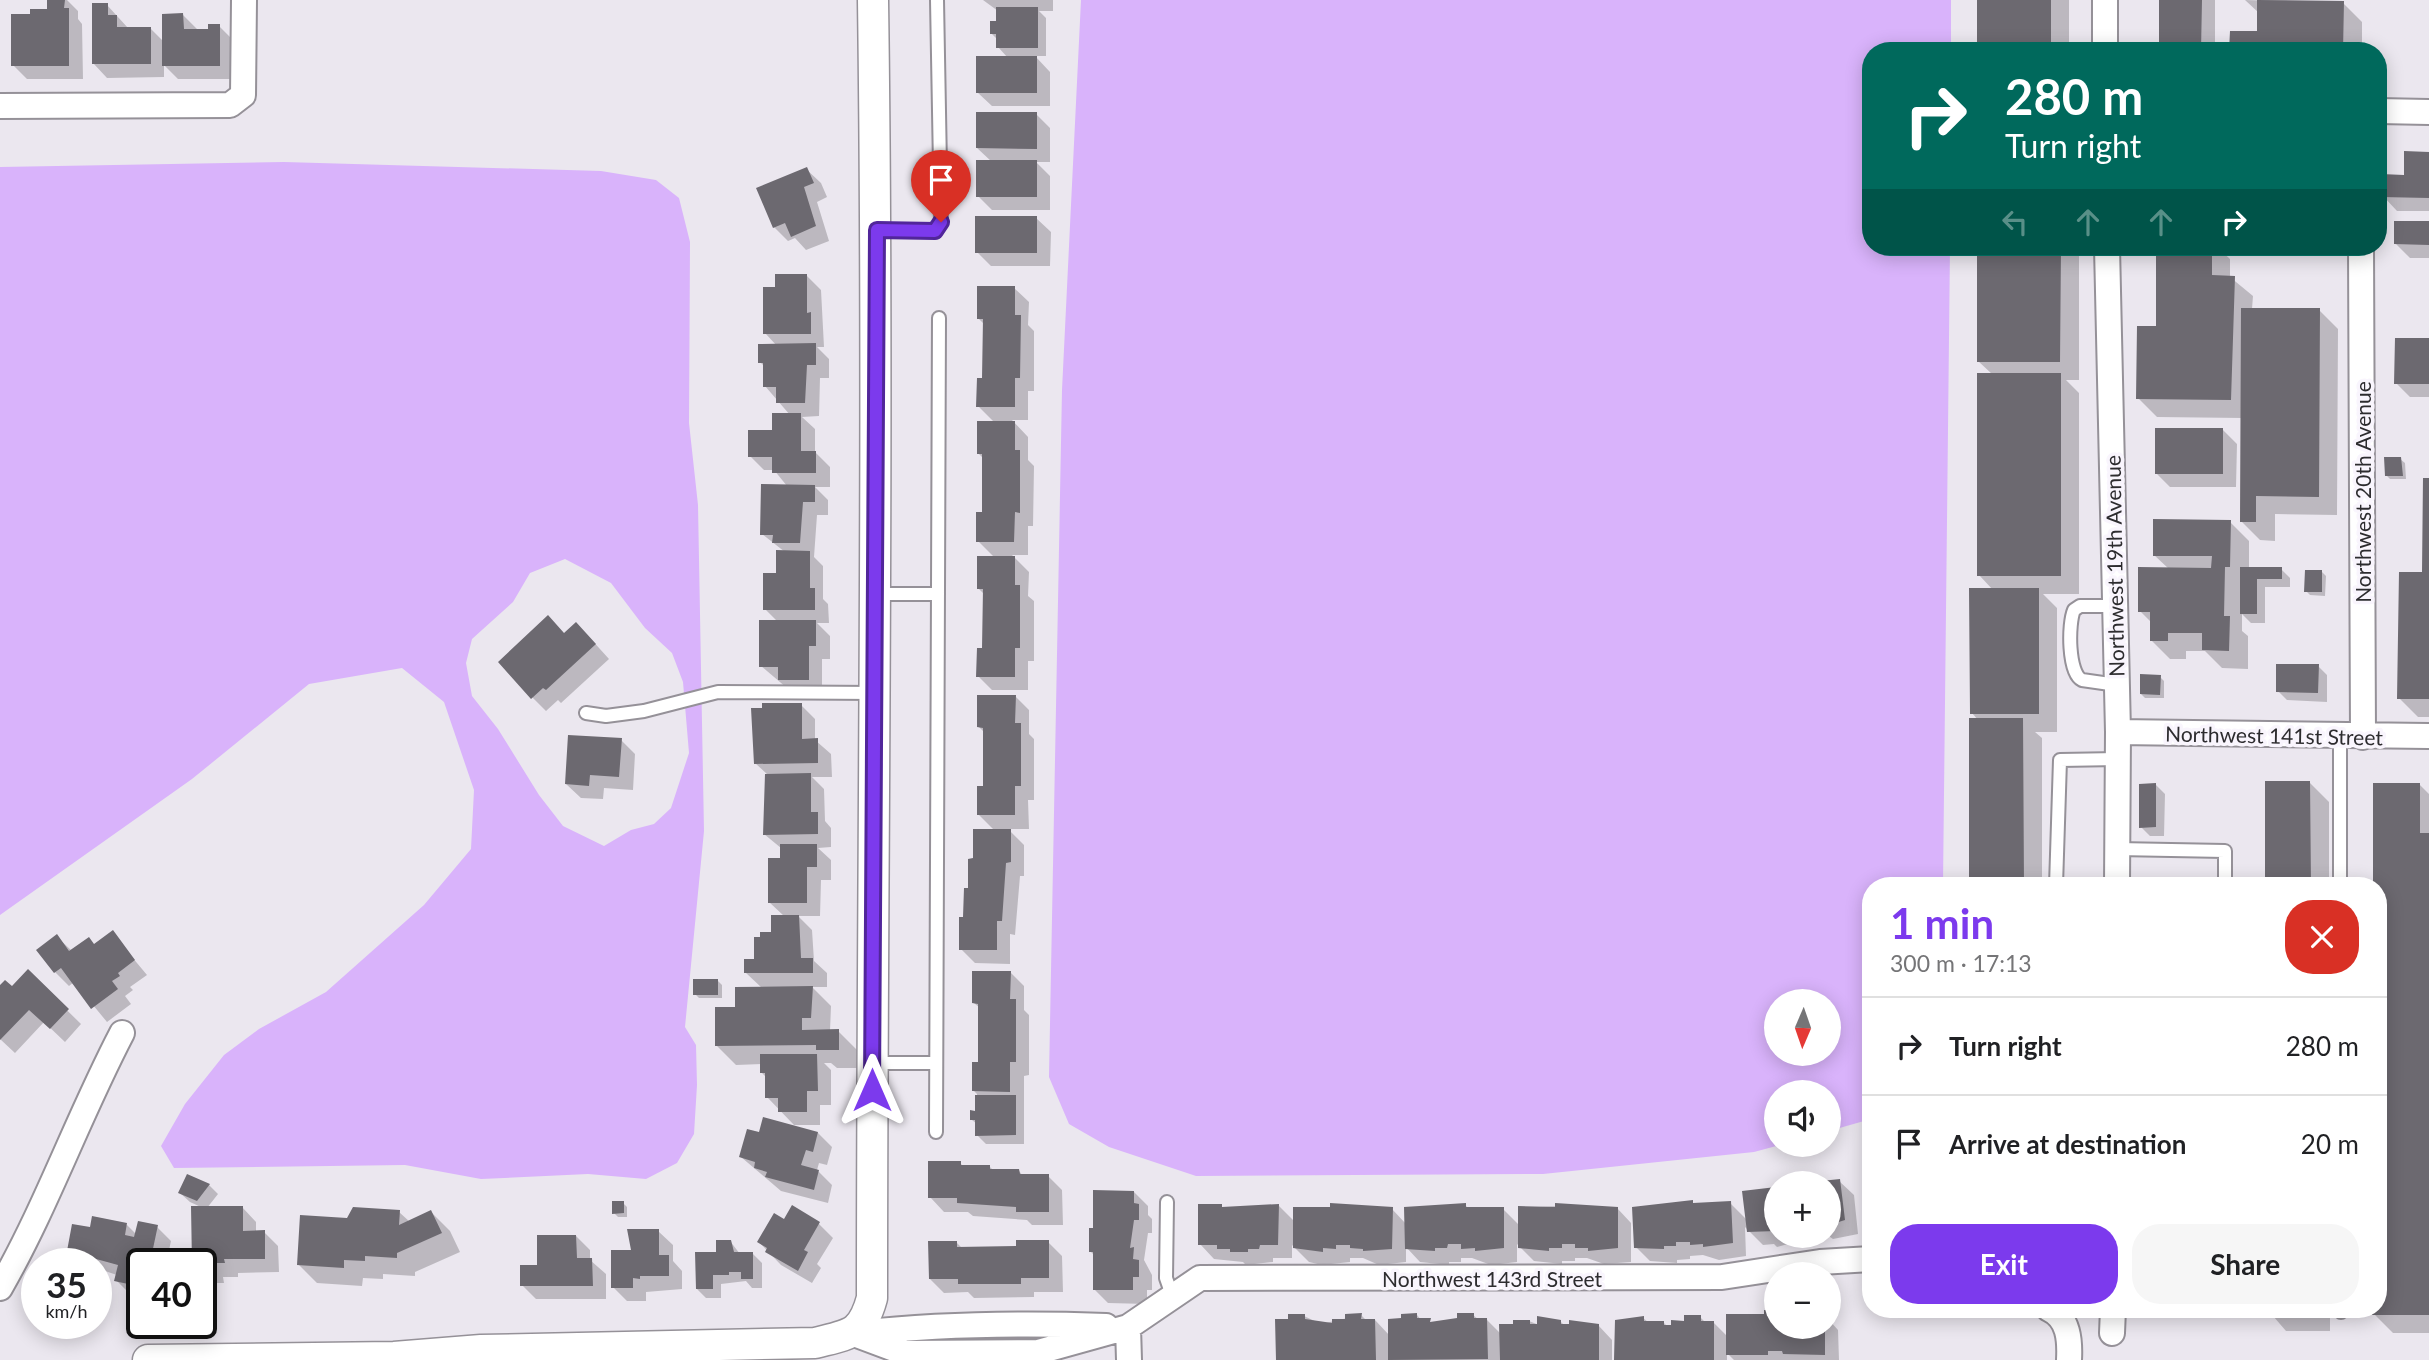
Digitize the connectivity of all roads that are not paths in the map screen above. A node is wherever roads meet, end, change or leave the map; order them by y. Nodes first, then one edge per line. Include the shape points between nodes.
1 (244, 0) edge
2 (873, 0) edge
3 (937, 0) edge
4 (2105, 0) edge
5 (2105, 42) edge
6 (0, 106) edge
7 (2387, 111) edge
8 (2429, 112) edge
9 (877, 230) junction
10 (2107, 256) edge
11 (2361, 256) edge
12 (939, 318) dead end
13 (876, 594) junction
14 (938, 594) junction
15 (2115, 606) junction
16 (2117, 685) junction
17 (877, 693) junction
18 (586, 713) dead end
19 (2118, 733) junction
20 (2352, 736) junction
21 (2429, 736) edge
22 (2118, 759) junction
23 (2117, 849) junction
24 (2056, 877) edge
25 (2117, 877) edge
26 (2225, 877) edge
27 (2341, 877) edge
28 (122, 1033) dead end
29 (872, 1063) junction
30 (936, 1063) junction
31 (936, 1132) dead end
32 (1167, 1202) dead end
33 (1862, 1260) edge
34 (0, 1288) edge
35 (1174, 1298) junction
36 (2061, 1318) edge
37 (1128, 1327) junction
38 (854, 1334) junction
39 (723, 1352) edge
40 (481, 1355) edge
41 (393, 1358) edge
42 (148, 1360) edge
43 (1129, 1360) edge
44 (2069, 1360) edge

1 - 6 street via 243,95 230,105
2 - 9 street
3 - 9 lane via 941,222 935,231
4 - 5 street
7 - 8 street
9 - 13 street
10 - 15 street, Northwest 19th Avenue
11 - 20 street, Northwest 20th Avenue
12 - 14 lane
13 - 14 lane
13 - 17 street
14 - 30 lane
15 - 16 street, Northwest 19th Avenue
15 - 16 lane via 2074,610 2072,668 2082,680
16 - 19 street, Northwest 19th Avenue
17 - 18 lane via 718,692 644,711 606,716
17 - 29 street
19 - 20 street, Northwest 141st Street
19 - 22 street, Northwest 19th Avenue
20 - 21 street, Northwest 141st Street
20 - 27 lane
22 - 23 street, Northwest 19th Avenue
22 - 24 lane via 2060,760
23 - 25 street, Northwest 19th Avenue
23 - 26 lane via 2225,851
28 - 34 street
29 - 30 lane
29 - 38 street via 872,1298 867,1317
30 - 31 lane
32 - 35 lane via 1166,1278
33 - 35 street, Northwest 143rd Street via 1721,1277 1200,1278
35 - 37 street, Northwest 143rd Street
36 - 44 street via 2070,1338
37 - 38 street via 911,1327
37 - 43 street
38 - 39 street via 815,1343
39 - 40 street
40 - 41 street
41 - 42 street

